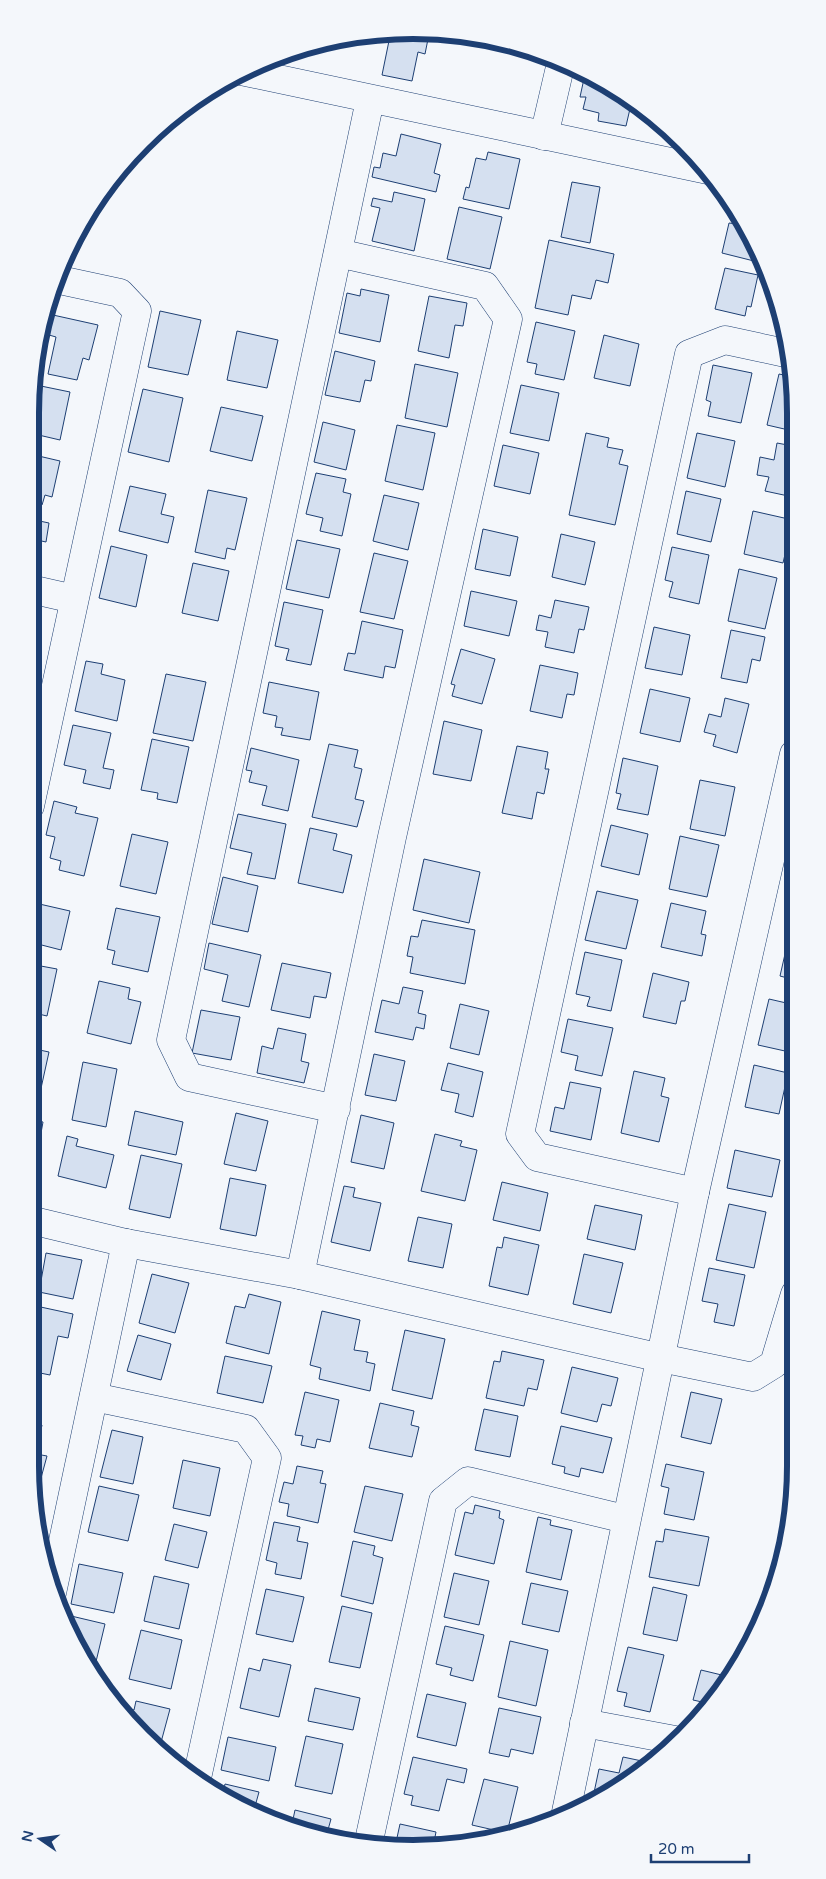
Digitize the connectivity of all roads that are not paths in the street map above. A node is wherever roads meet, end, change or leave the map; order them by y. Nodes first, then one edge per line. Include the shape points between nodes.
1 (560, 69) edge
2 (254, 74) edge
3 (370, 100) junction
4 (544, 136) junction
5 (695, 167) edge
6 (338, 253) junction
7 (63, 281) edge
8 (782, 352) edge
9 (39, 591) edge
10 (74, 598) junction
11 (39, 763) edge
12 (787, 785) edge
13 (336, 1109) junction
14 (695, 1192) junction
15 (39, 1222) edge
16 (126, 1243) junction
17 (300, 1275) junction
18 (787, 1323) edge
19 (661, 1358) junction
20 (94, 1397) junction
21 (625, 1520) junction
22 (56, 1575) edge
23 (584, 1723) junction
24 (669, 1739) edge
25 (198, 1772) edge
26 (567, 1807) edge
27 (370, 1837) edge

1 - 4 street
2 - 3 street
3 - 4 street
3 - 6 street
4 - 5 street
6 - 13 street via 171,1040 189,1077
6 - 13 street via 485,286 508,319 392,837
7 - 10 street via 120,293 138,311
8 - 14 street via 725,340 689,354 520,1134 537,1158
9 - 10 street
10 - 11 street
12 - 14 street
13 - 17 street
14 - 19 street
15 - 16 street
16 - 17 street
16 - 20 street
17 - 19 street
18 - 19 street via 774,1364 753,1377
19 - 21 street
20 - 22 street
20 - 25 street via 246,1429 267,1458
21 - 23 street
21 - 27 street via 468,1482 443,1502
23 - 24 street
23 - 26 street

